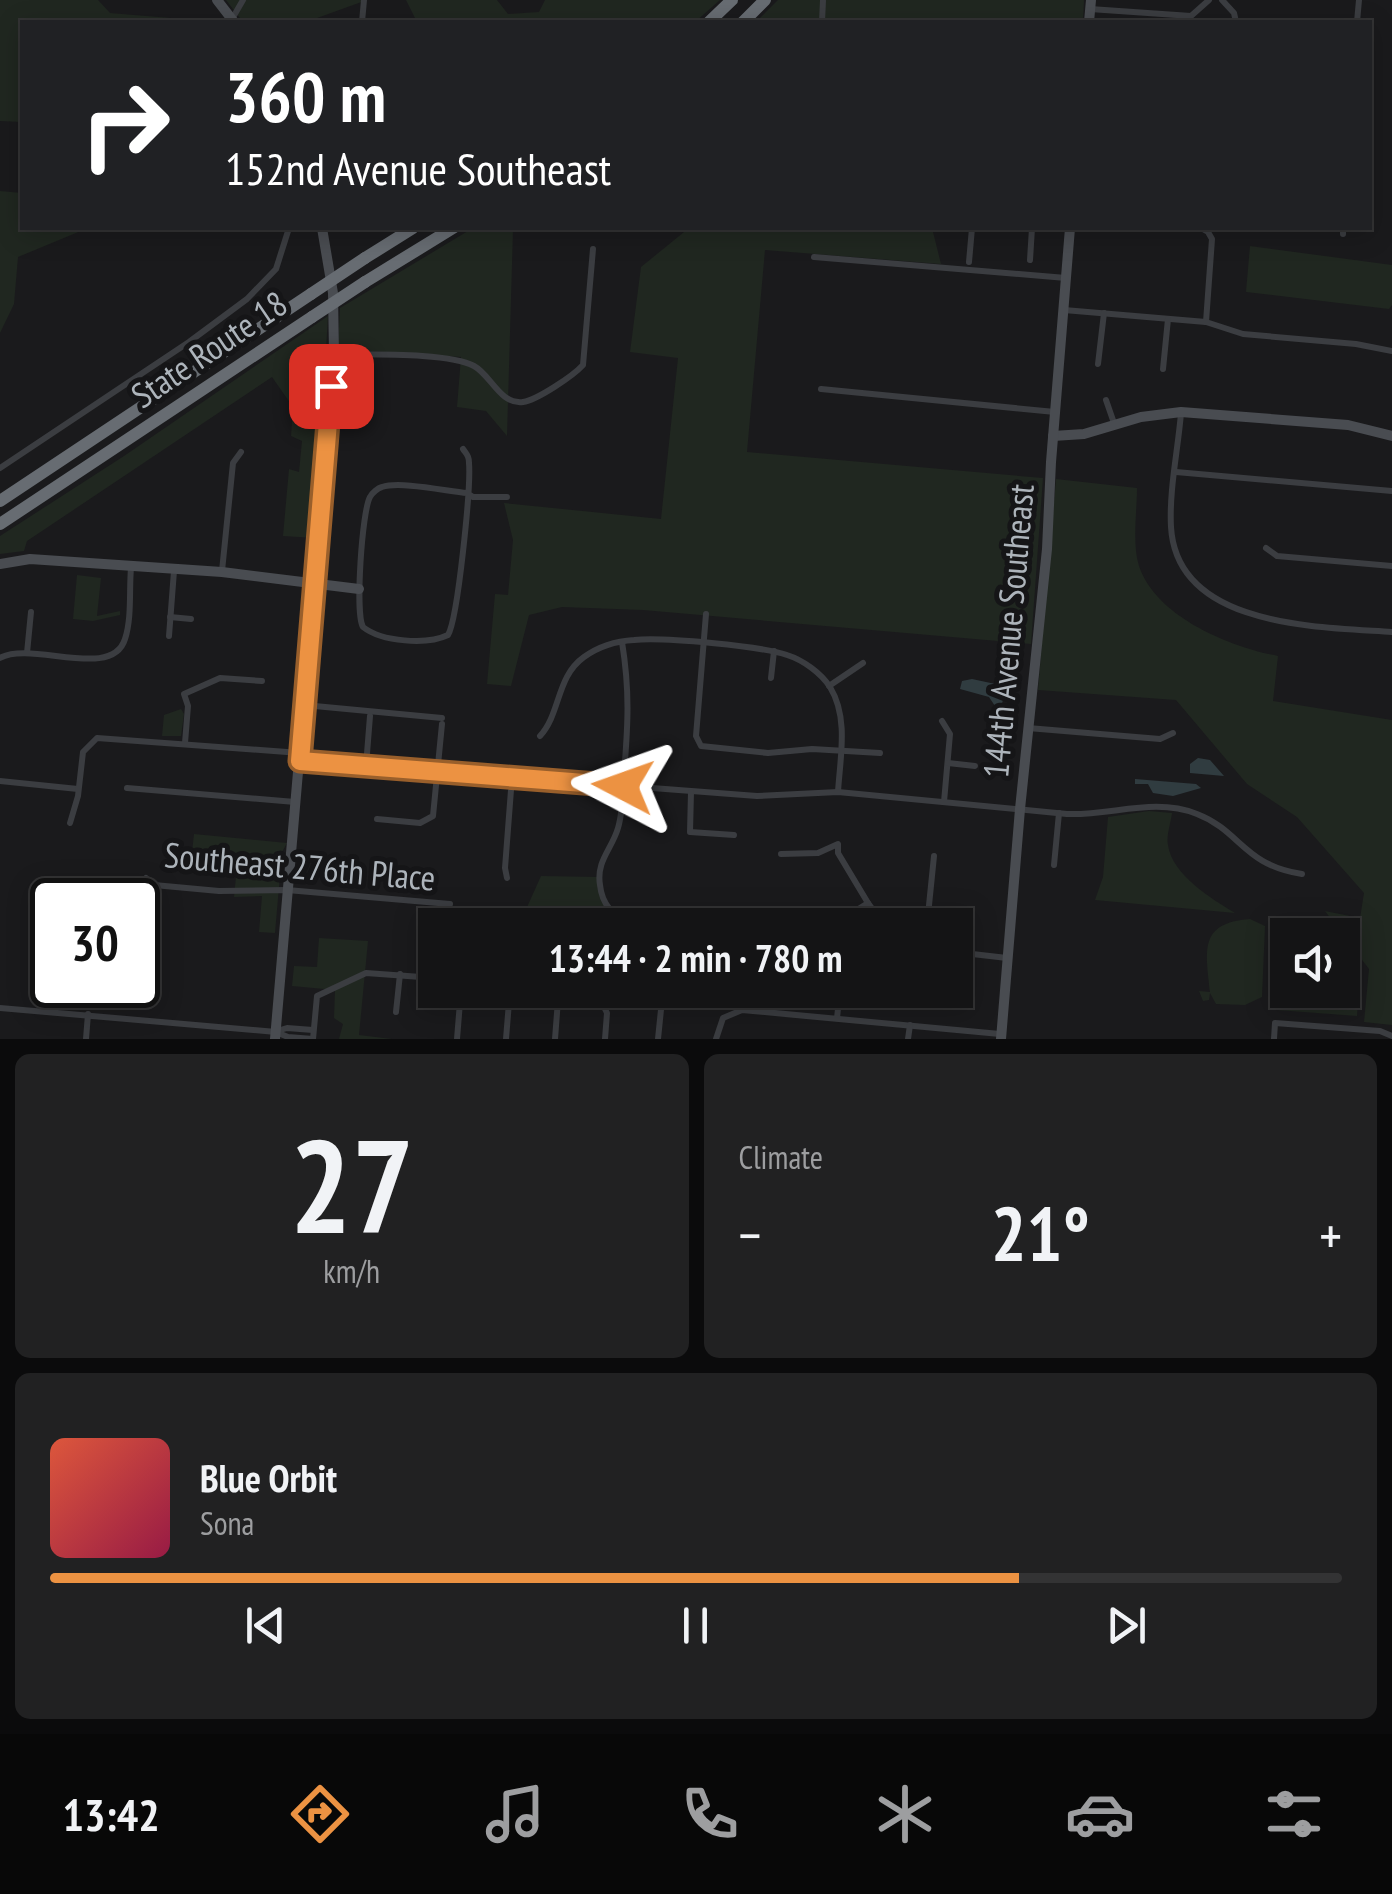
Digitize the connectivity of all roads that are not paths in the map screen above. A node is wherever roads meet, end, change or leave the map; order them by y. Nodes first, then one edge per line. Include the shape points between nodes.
1 (217, 0) edge
2 (732, 0) edge
3 (765, 0) edge
4 (1209, 0) edge
5 (1091, 5) edge
6 (232, 20) edge
7 (711, 20) edge
8 (745, 20) edge
9 (288, 230) edge
10 (322, 230) edge
11 (410, 230) edge
12 (450, 230) edge
13 (972, 230) edge
14 (1032, 230) edge
15 (1070, 230) edge
16 (1204, 230) edge
17 (592, 249) dead end
18 (814, 257) dead end
19 (1030, 260) dead end
20 (969, 262) dead end
21 (1066, 278) junction
22 (1064, 310) junction
23 (1104, 313) junction
24 (1168, 319) junction
25 (1206, 322) junction
26 (1392, 350) edge
27 (334, 354) junction
28 (1098, 364) dead end
29 (1163, 369) dead end
30 (821, 389) dead end
31 (1106, 400) dead end
32 (1055, 412) junction
33 (1181, 412) junction
34 (1115, 427) junction
35 (1053, 436) junction
36 (1392, 436) edge
37 (463, 450) dead end
38 (241, 452) dead end
39 (0, 468) edge
40 (1176, 472) junction
41 (1392, 491) edge
42 (467, 493) junction
43 (507, 497) dead end
44 (0, 501) edge
45 (0, 524) edge
46 (1266, 548) dead end
47 (0, 564) edge
48 (1392, 566) edge
49 (131, 568) junction
50 (174, 571) junction
51 (222, 572) junction
52 (316, 584) junction
53 (359, 588) junction
54 (31, 612) dead end
55 (706, 614) dead end
56 (170, 617) junction
57 (191, 619) dead end
58 (1392, 632) edge
59 (169, 636) dead end
60 (622, 642) junction
61 (704, 644) junction
62 (774, 652) junction
63 (28, 653) junction
64 (1, 657) edge
65 (864, 664) dead end
66 (771, 678) dead end
67 (262, 681) dead end
68 (829, 686) junction
69 (304, 705) junction
70 (370, 716) dead end
71 (942, 721) dead end
72 (1028, 728) junction
73 (1174, 733) dead end
74 (540, 736) dead end
75 (185, 743) junction
76 (841, 750) junction
77 (880, 753) dead end
78 (301, 757) junction
79 (948, 763) junction
80 (366, 766) junction
81 (974, 766) dead end
82 (438, 772) junction
83 (512, 777) junction
84 (0, 782) edge
85 (623, 786) junction
86 (128, 788) dead end
87 (78, 789) junction
88 (691, 792) junction
89 (838, 792) junction
90 (296, 802) junction
91 (944, 802) junction
92 (1020, 809) junction
93 (1059, 813) junction
94 (377, 819) dead end
95 (70, 823) dead end
96 (734, 835) dead end
97 (781, 854) dead end
98 (934, 856) dead end
99 (1054, 865) dead end
100 (1302, 874) dead end
101 (507, 878) dead end
102 (160, 886) edge
103 (288, 890) junction
104 (868, 903) junction
105 (450, 904) dead end
106 (610, 908) edge
107 (860, 908) edge
108 (872, 908) edge
109 (929, 908) edge
110 (973, 954) edge
111 (1008, 958) junction
112 (400, 974) junction
113 (418, 976) edge
114 (0, 1008) edge
115 (460, 1008) edge
116 (509, 1008) edge
117 (557, 1008) edge
118 (605, 1008) edge
119 (662, 1008) edge
120 (838, 1008) edge
121 (396, 1012) dead end
122 (88, 1014) junction
123 (837, 1018) junction
124 (910, 1025) junction
125 (276, 1035) edge
126 (313, 1036) edge
127 (1001, 1036) edge
128 (1392, 1036) edge
129 (86, 1039) edge
130 (457, 1039) edge
131 (506, 1039) edge
132 (555, 1039) edge
133 (605, 1039) edge
134 (658, 1039) edge
135 (716, 1039) edge
136 (908, 1039) edge
137 (1274, 1039) edge

1 - 6 street
2 - 7 highway
3 - 8 highway
4 - 5 street via 1191,16
9 - 39 street via 276,270 247,299
10 - 27 street
11 - 44 highway, State Route 18, bridge
12 - 45 highway, State Route 18, bridge
13 - 20 street
14 - 19 street
15 - 21 street, 144th Avenue Southeast
16 - 25 street via 1212,242
17 - 27 street via 583,365 522,402 499,392 472,365
18 - 21 street
21 - 22 street, 144th Avenue Southeast
22 - 23 street
22 - 32 street, 144th Avenue Southeast
23 - 24 street
23 - 28 street
24 - 25 street
24 - 29 street
25 - 26 street via 1243,334
27 - 52 street
30 - 32 street
31 - 34 street
32 - 35 street, 144th Avenue Southeast
33 - 34 street
33 - 36 street via 1348,425
33 - 40 street
34 - 35 street
35 - 72 street, 144th Avenue Southeast
37 - 42 street
38 - 51 street via 233,463
40 - 41 street
40 - 58 street via 1175,549 1188,574 1211,594 1281,624
42 - 43 street
42 - 53 street via 396,486 376,491 366,510
42 - 53 street via 456,616 448,635 380,636 363,627
46 - 48 street via 1278,556
47 - 49 street via 30,559
49 - 50 street
49 - 63 street via 126,637 115,653 95,659
50 - 51 street
50 - 56 street
51 - 52 street
52 - 53 street
52 - 69 street
54 - 63 street
55 - 61 street
56 - 57 street
56 - 59 street
60 - 61 street
60 - 74 street via 579,660
60 - 85 street via 630,702
61 - 62 street
61 - 76 street via 696,736 702,746 768,753
62 - 66 street
62 - 68 street via 812,668
63 - 64 street
65 - 68 street
67 - 75 street via 220,678 184,694
68 - 76 street via 840,712
69 - 78 street
69 - 82 street via 442,721
70 - 80 street
71 - 79 street via 950,734
72 - 73 street via 1160,739
72 - 92 street, 144th Avenue Southeast
75 - 78 street
75 - 87 street via 109,737 90,742
76 - 77 street
76 - 89 street
78 - 80 street
78 - 90 street
79 - 81 street
79 - 91 street
80 - 82 street
82 - 83 street
82 - 94 street via 429,819
83 - 85 street
83 - 101 street
84 - 87 street
85 - 88 street
85 - 106 street via 618,827 600,863 600,889
86 - 90 street
87 - 95 street
88 - 89 street
88 - 96 street via 690,832
89 - 91 street
90 - 103 street
91 - 92 street
92 - 93 street
92 - 111 street, 144th Avenue Southeast
93 - 99 street
93 - 100 street via 1142,806 1193,812 1256,859
97 - 104 street via 818,853 838,844
98 - 109 street
102 - 103 street, Southeast 276th Place
103 - 105 street, Southeast 276th Place
103 - 125 street
104 - 107 street
104 - 108 street
110 - 111 street
111 - 127 street, 144th Avenue Southeast
112 - 113 street
112 - 121 street
112 - 126 street via 360,975 317,996
114 - 122 street
115 - 130 street
116 - 131 street
117 - 132 street
118 - 133 street
119 - 134 street
120 - 123 street
122 - 125 street
122 - 129 street
123 - 124 street
123 - 135 street via 742,1010 724,1018
124 - 127 street
124 - 136 street
125 - 126 street via 287,1028
128 - 137 street via 1275,1023

